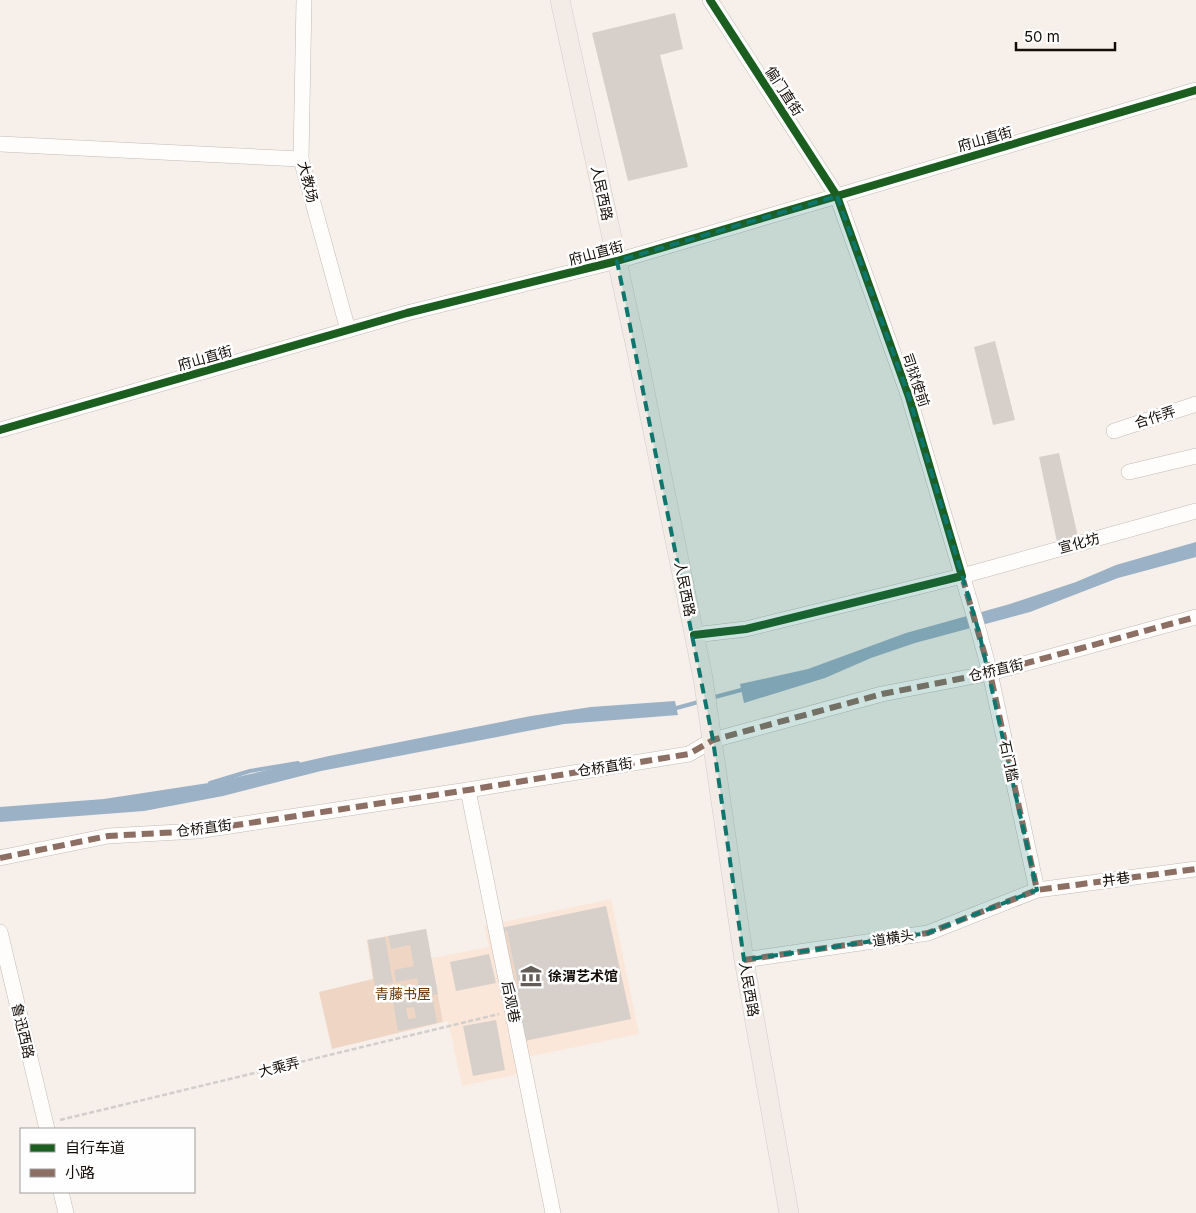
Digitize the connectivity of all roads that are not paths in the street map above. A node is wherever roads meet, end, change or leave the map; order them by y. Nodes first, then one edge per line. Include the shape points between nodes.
1 (304, 0) edge
2 (560, 0) edge
3 (710, 0) edge
4 (1196, 90) edge
5 (0, 144) edge
6 (301, 159) junction
7 (837, 196) junction
8 (617, 261) junction
9 (348, 330) junction
10 (1196, 404) edge
11 (0, 430) edge
12 (1114, 431) dead end
13 (1196, 456) edge
14 (1129, 472) dead end
15 (1196, 511) edge
16 (962, 576) junction
17 (1196, 617) edge
18 (979, 632) joint
19 (694, 636) junction
20 (990, 672) junction
21 (713, 740) junction
22 (468, 790) junction
23 (0, 858) edge
24 (1196, 869) edge
25 (1037, 890) junction
26 (0, 932) edge
27 (744, 960) junction
28 (46, 1126) edge
29 (61, 1193) edge
30 (66, 1213) edge
31 (553, 1213) edge
32 (788, 1213) edge

1 - 6 street, 大教场
2 - 8 main road, 人民西路
3 - 7 street, 偏门直街
4 - 7 street, 府山直街
5 - 6 street
6 - 9 street, 大教场
7 - 8 street, 府山直街
7 - 16 street, 司狱使前 via 909,397
8 - 9 street, 府山直街
8 - 19 main road, 人民西路
9 - 11 street, 府山直街
10 - 12 street, 合作弄
13 - 14 street
15 - 16 street, 宣化坊
16 - 18 street, 司狱使前
16 - 19 street, 宣化坊 via 746,629
17 - 20 street, 仓桥直街
18 - 20 street, 石门槛
19 - 21 main road, 人民西路
20 - 21 street, 仓桥直街 via 882,694
20 - 25 street, 石门槛
21 - 22 street, 仓桥直街 via 689,754
21 - 27 main road, 人民西路
22 - 23 street, 仓桥直街 via 197,830 108,836
22 - 31 street, 后观巷
24 - 25 street, 井巷
25 - 27 street, 道横头 via 928,933
26 - 28 street, 鲁迅西路
27 - 32 main road, 人民西路
29 - 30 street

